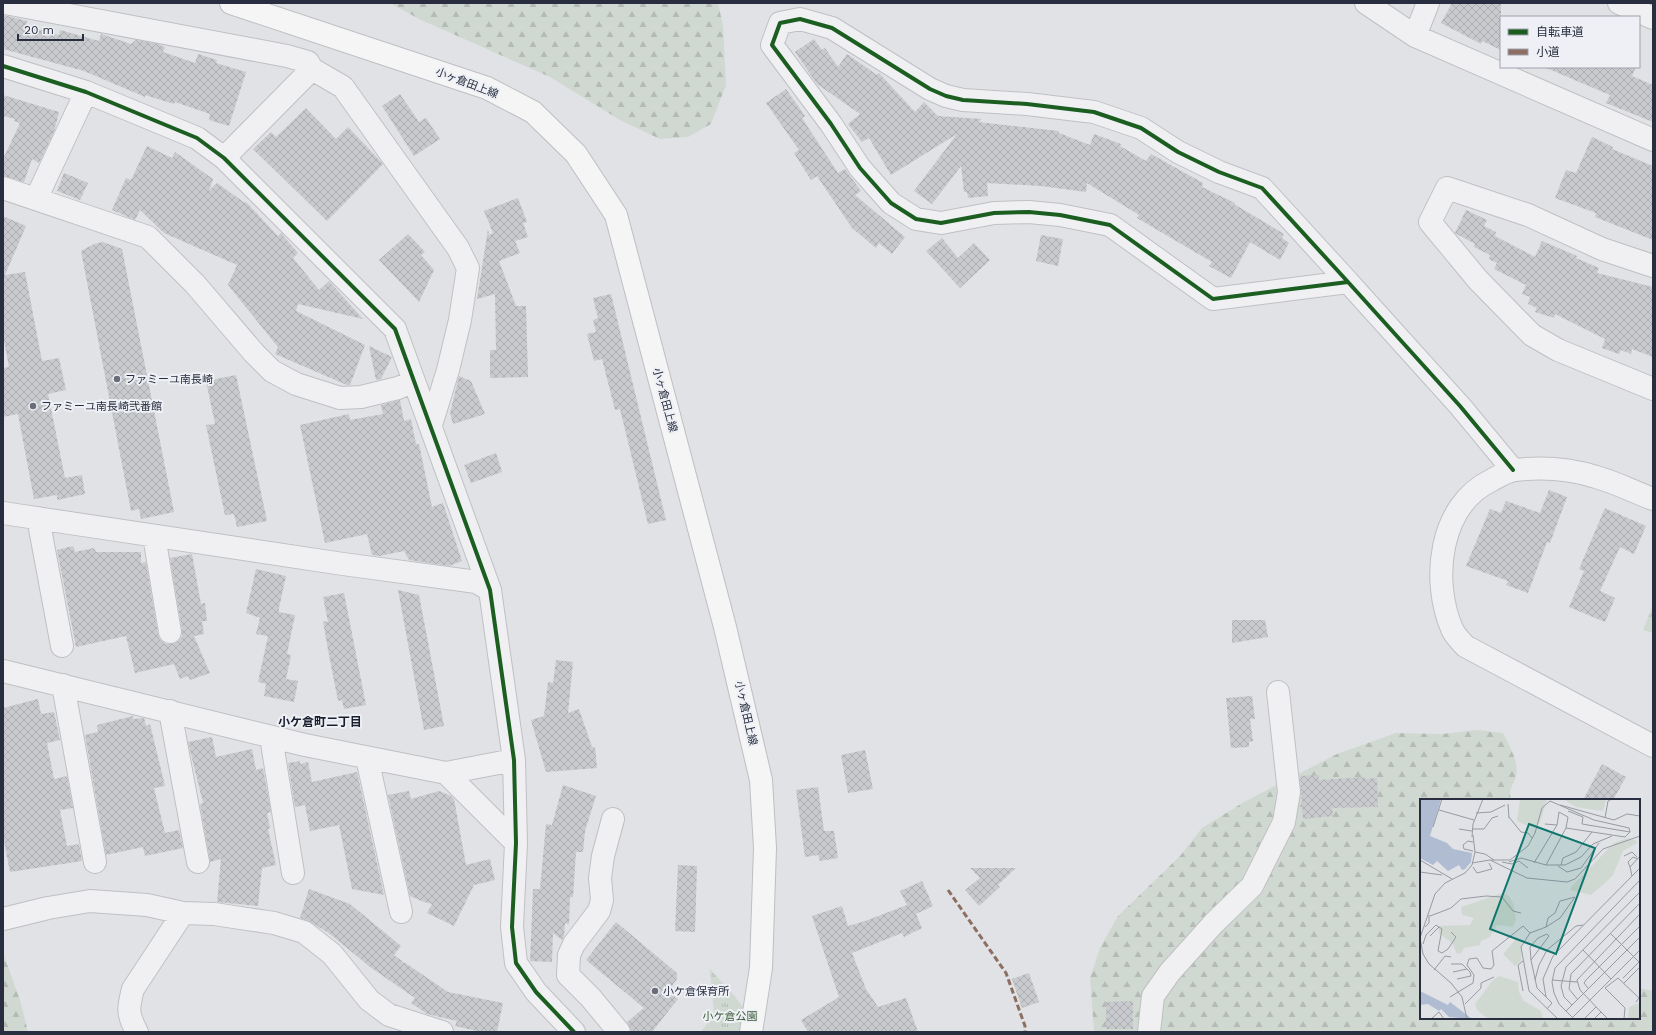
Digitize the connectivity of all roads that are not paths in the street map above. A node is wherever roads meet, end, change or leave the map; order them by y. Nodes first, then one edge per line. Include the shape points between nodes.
1 (5, 3) edge
2 (231, 3) edge
3 (1366, 3) edge
4 (1428, 3) edge
5 (1619, 3) edge
6 (1653, 18) edge
7 (1415, 36) junction
8 (3, 66) edge
9 (312, 70) junction
10 (86, 92) junction
11 (1653, 140) edge
12 (224, 158) junction
13 (3, 188) edge
14 (36, 199) junction
15 (1653, 266) edge
16 (1348, 282) junction
17 (414, 381) junction
18 (1653, 389) edge
19 (431, 425) junction
20 (1513, 470) junction
21 (1653, 499) edge
22 (3, 513) edge
23 (38, 518) junction
24 (154, 536) junction
25 (490, 590) junction
26 (170, 632) dead end
27 (62, 646) dead end
28 (3, 671) edge
29 (63, 685) junction
30 (1278, 692) dead end
31 (170, 711) junction
32 (272, 737) junction
33 (1653, 746) edge
34 (367, 758) junction
35 (514, 760) junction
36 (446, 773) junction
37 (613, 819) dead end
38 (516, 844) junction
39 (95, 862) dead end
40 (198, 862) dead end
41 (293, 873) dead end
42 (401, 912) dead end
43 (183, 913) junction
44 (3, 919) edge
45 (137, 1032) edge
46 (442, 1032) edge
47 (574, 1032) edge
48 (619, 1032) edge
49 (751, 1032) edge
50 (1149, 1032) edge

1 - 9 street via 287,56 308,62
2 - 49 main road, 小ヶ倉田上線 via 486,88 533,112 576,154 616,215 725,627 762,780 765,848 761,968
3 - 7 street
4 - 7 street
5 - 6 street
7 - 11 street
8 - 10 street
9 - 12 street
9 - 19 street via 343,87 458,248 468,268 460,320
10 - 12 street via 197,138
10 - 14 street
12 - 17 street via 395,329
13 - 14 street
14 - 17 street via 148,236 195,284 259,358 272,371 296,384 340,398 360,397 398,388
15 - 18 street via 1602,249 1528,215 1447,188 1430,222 1478,280 1532,335 1558,350
16 - 16 street via 1262,188 1219,172 1178,152 1141,128 1094,112 963,100 946,96 930,89 832,28 800,19 780,23 772,45 831,124 860,168 891,203 916,219 941,223 994,213 1029,212 1110,225 1213,299
16 - 20 street via 1460,406
17 - 19 street
19 - 25 street
20 - 21 street via 1550,469 1596,476
20 - 33 street via 1481,485 1461,506 1449,529 1441,559 1442,599 1453,631 1465,646
22 - 23 street
23 - 24 street
23 - 27 street
24 - 25 street via 476,582
24 - 26 street
25 - 35 street
28 - 29 street
29 - 31 street
29 - 39 street
30 - 50 street via 1289,792 1284,822 1252,886 1214,923 1170,972 1153,996
31 - 32 street
31 - 40 street
32 - 34 street
32 - 41 street
34 - 36 street
34 - 42 street
35 - 36 street
35 - 38 street
36 - 38 street
37 - 48 street via 603,856 600,878 602,900 599,911 574,944 569,955 568,975
38 - 47 street via 512,927 516,963 536,992
43 - 44 street via 147,905 90,901
43 - 45 street via 133,989 129,1002 129,1018
43 - 46 street via 214,914 274,923 304,932 332,954 369,1000 389,1015

